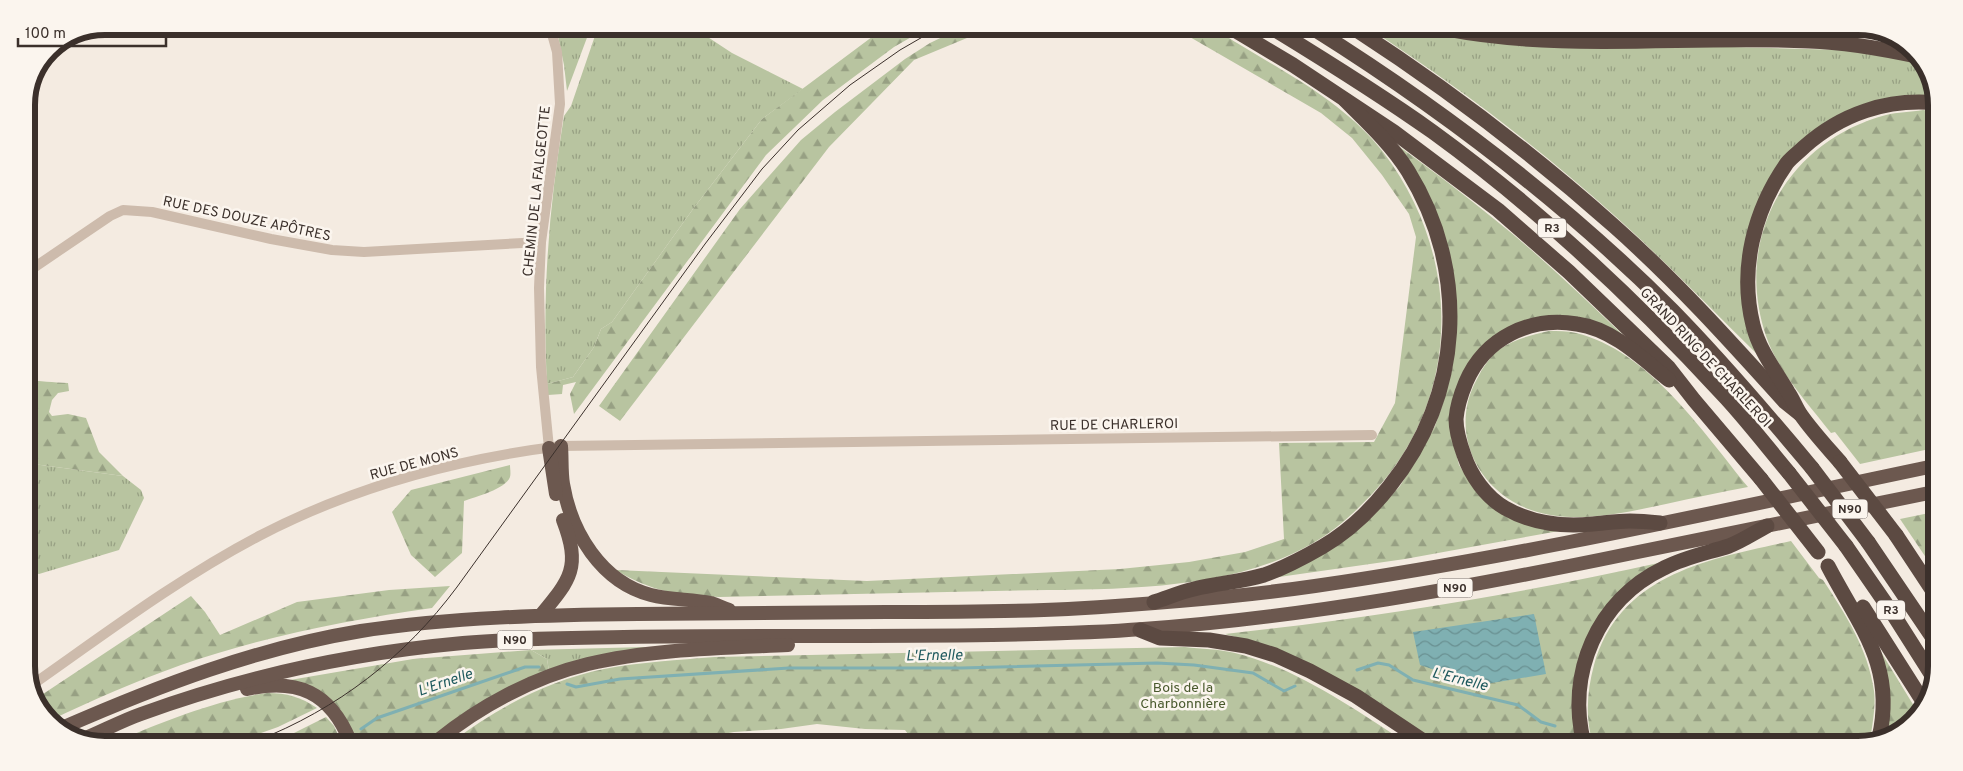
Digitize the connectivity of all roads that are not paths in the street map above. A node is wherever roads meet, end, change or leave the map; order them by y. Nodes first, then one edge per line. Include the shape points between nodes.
1 (553, 35) edge
2 (1243, 35) edge
3 (1284, 35) edge
4 (1324, 35) edge
5 (1364, 35) edge
6 (1486, 35) edge
7 (1904, 53) edge
8 (1345, 100) junction
9 (1928, 102) edge
10 (541, 242) junction
11 (35, 267) edge
12 (1694, 400) junction
13 (1800, 414) junction
14 (1372, 435) dead end
15 (857, 442) joint
16 (555, 447) junction
17 (1928, 467) edge
18 (1928, 493) edge
19 (1660, 523) junction
20 (1766, 526) junction
21 (1828, 566) junction
22 (1928, 583) edge
23 (1154, 602) junction
24 (736, 613) junction
25 (541, 615) junction
26 (1140, 630) junction
27 (1928, 631) edge
28 (824, 637) junction
29 (1928, 669) edge
30 (37, 682) edge
31 (211, 690) junction
32 (1921, 698) edge
33 (68, 725) edge
34 (1880, 733) edge
35 (92, 735) edge
36 (348, 736) edge
37 (444, 736) edge
38 (1416, 736) edge
39 (1582, 736) edge

1 - 10 street, CHEMIN DE LA FALGEOTTE via 558,52 560,104
2 - 8 highway
3 - 29 highway, GRAND RING DE CHARLEROI / R3, bridge via 1433,132 1510,192 1657,324 1727,399 1789,473 1846,546
4 - 27 highway, GRAND RING DE CHARLEROI / R3, bridge via 1442,114 1522,176 1672,310 1812,468 1868,542
5 - 13 highway via 1460,101 1614,226 1694,303 1785,402
6 - 7 highway via 1551,40 1810,41
8 - 12 highway via 1394,132 1498,210 1569,272 1669,368
8 - 23 highway via 1407,170 1425,202 1436,231 1447,275 1450,333 1446,370 1434,410 1410,460 1387,490 1372,508 1324,546 1297,562 1263,575 1194,588
9 - 13 highway via 1882,105 1844,118 1815,137 1788,162 1764,203 1752,237 1748,300 1761,347
10 - 11 street, RUE DES DOUZE APÔTRES via 364,252 332,250 152,212 123,210
10 - 16 street, CHEMIN DE LA FALGEOTTE via 541,367
12 - 19 highway via 1635,351 1605,334 1578,324 1548,322 1522,328 1501,338 1471,370 1460,396 1456,419 1468,468 1480,486 1504,507 1526,517 1555,524
12 - 21 highway, bridge via 1761,479
13 - 22 highway, bridge via 1896,535
14 - 15 street, RUE DE CHARLEROI
15 - 16 street, RUE DE MONS
16 - 24 highway via 576,530 606,569 624,583 649,594 712,604
16 - 25 highway via 559,508 573,548 572,570 562,589
16 - 30 street, RUE DE MONS via 473,461 389,481 315,509 258,536 171,588
17 - 19 highway, N90
18 - 20 highway, N90
19 - 23 highway, N90 via 1398,573 1293,589
20 - 26 highway, N90 via 1402,598
20 - 39 highway via 1731,545 1663,568 1618,602 1588,650 1581,676 1578,704
21 - 32 highway via 1844,580
21 - 34 highway via 1869,638 1874,654 1884,698
23 - 24 highway, N90 via 1037,610
24 - 25 highway, N90
25 - 33 highway, N90 via 464,618 369,630 277,649 148,692
26 - 28 highway, N90
26 - 38 highway via 1160,638 1208,640 1275,655 1356,696
28 - 31 highway, N90 via 729,635 465,642 363,655 282,671
28 - 37 highway via 795,644 633,656 587,664 509,694
31 - 35 highway, N90
31 - 36 highway via 239,691 278,685 303,689 324,701 338,717

